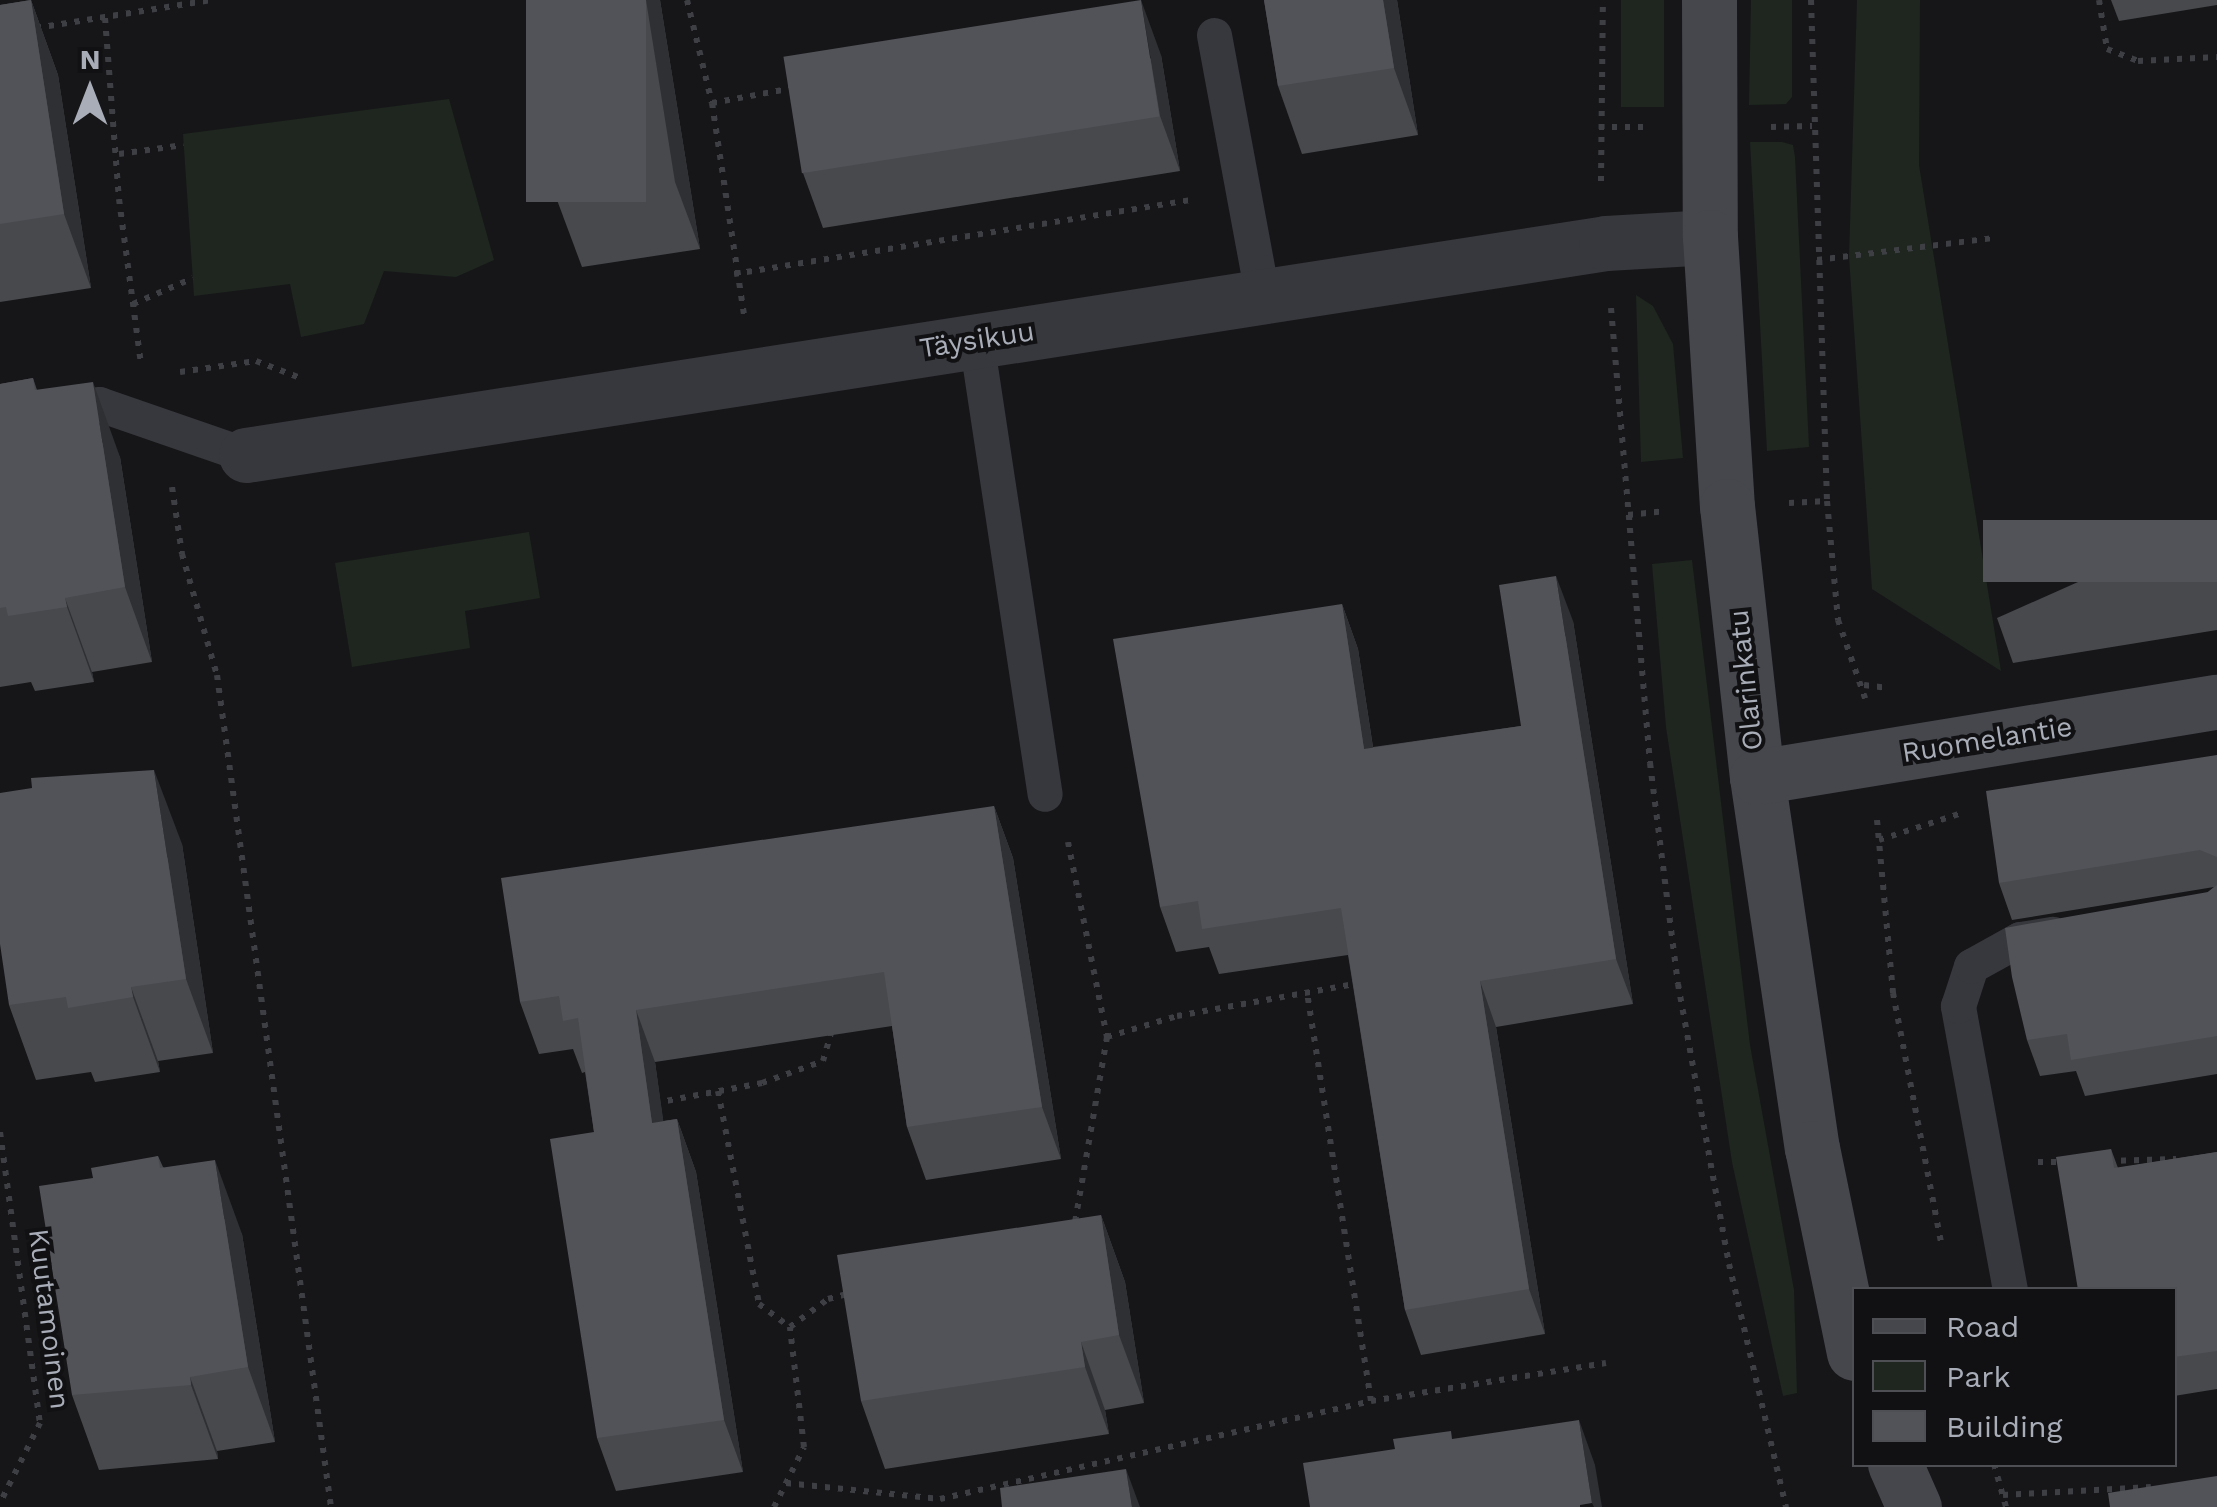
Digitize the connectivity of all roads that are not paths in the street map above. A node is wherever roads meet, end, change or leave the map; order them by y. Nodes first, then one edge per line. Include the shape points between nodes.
1 (1709, 0) edge
2 (1214, 35) dead end
3 (1710, 237) junction
4 (1262, 295) junction
5 (976, 340) junction
6 (0, 415) edge
7 (246, 456) joint
8 (2217, 702) edge
9 (1757, 777) junction
10 (1046, 794) dead end
11 (2079, 930) edge
12 (2009, 1287) edge
13 (1852, 1343) edge
14 (1875, 1467) edge
15 (1896, 1467) edge
16 (1881, 1507) edge
17 (1914, 1507) edge

1 - 3 main road, Olarinkatu
2 - 4 lane
3 - 4 street, Täysikuu via 1606,243
3 - 9 main road, Olarinkatu via 1727,506
4 - 5 street, Täysikuu
5 - 7 street, Täysikuu
5 - 10 lane
6 - 7 lane via 100,404
8 - 9 main road, Ruomelantie
9 - 13 main road, Olarinkatu via 1812,1148
11 - 12 lane via 2020,940 1971,966 1958,1006
14 - 16 main road
15 - 17 main road

